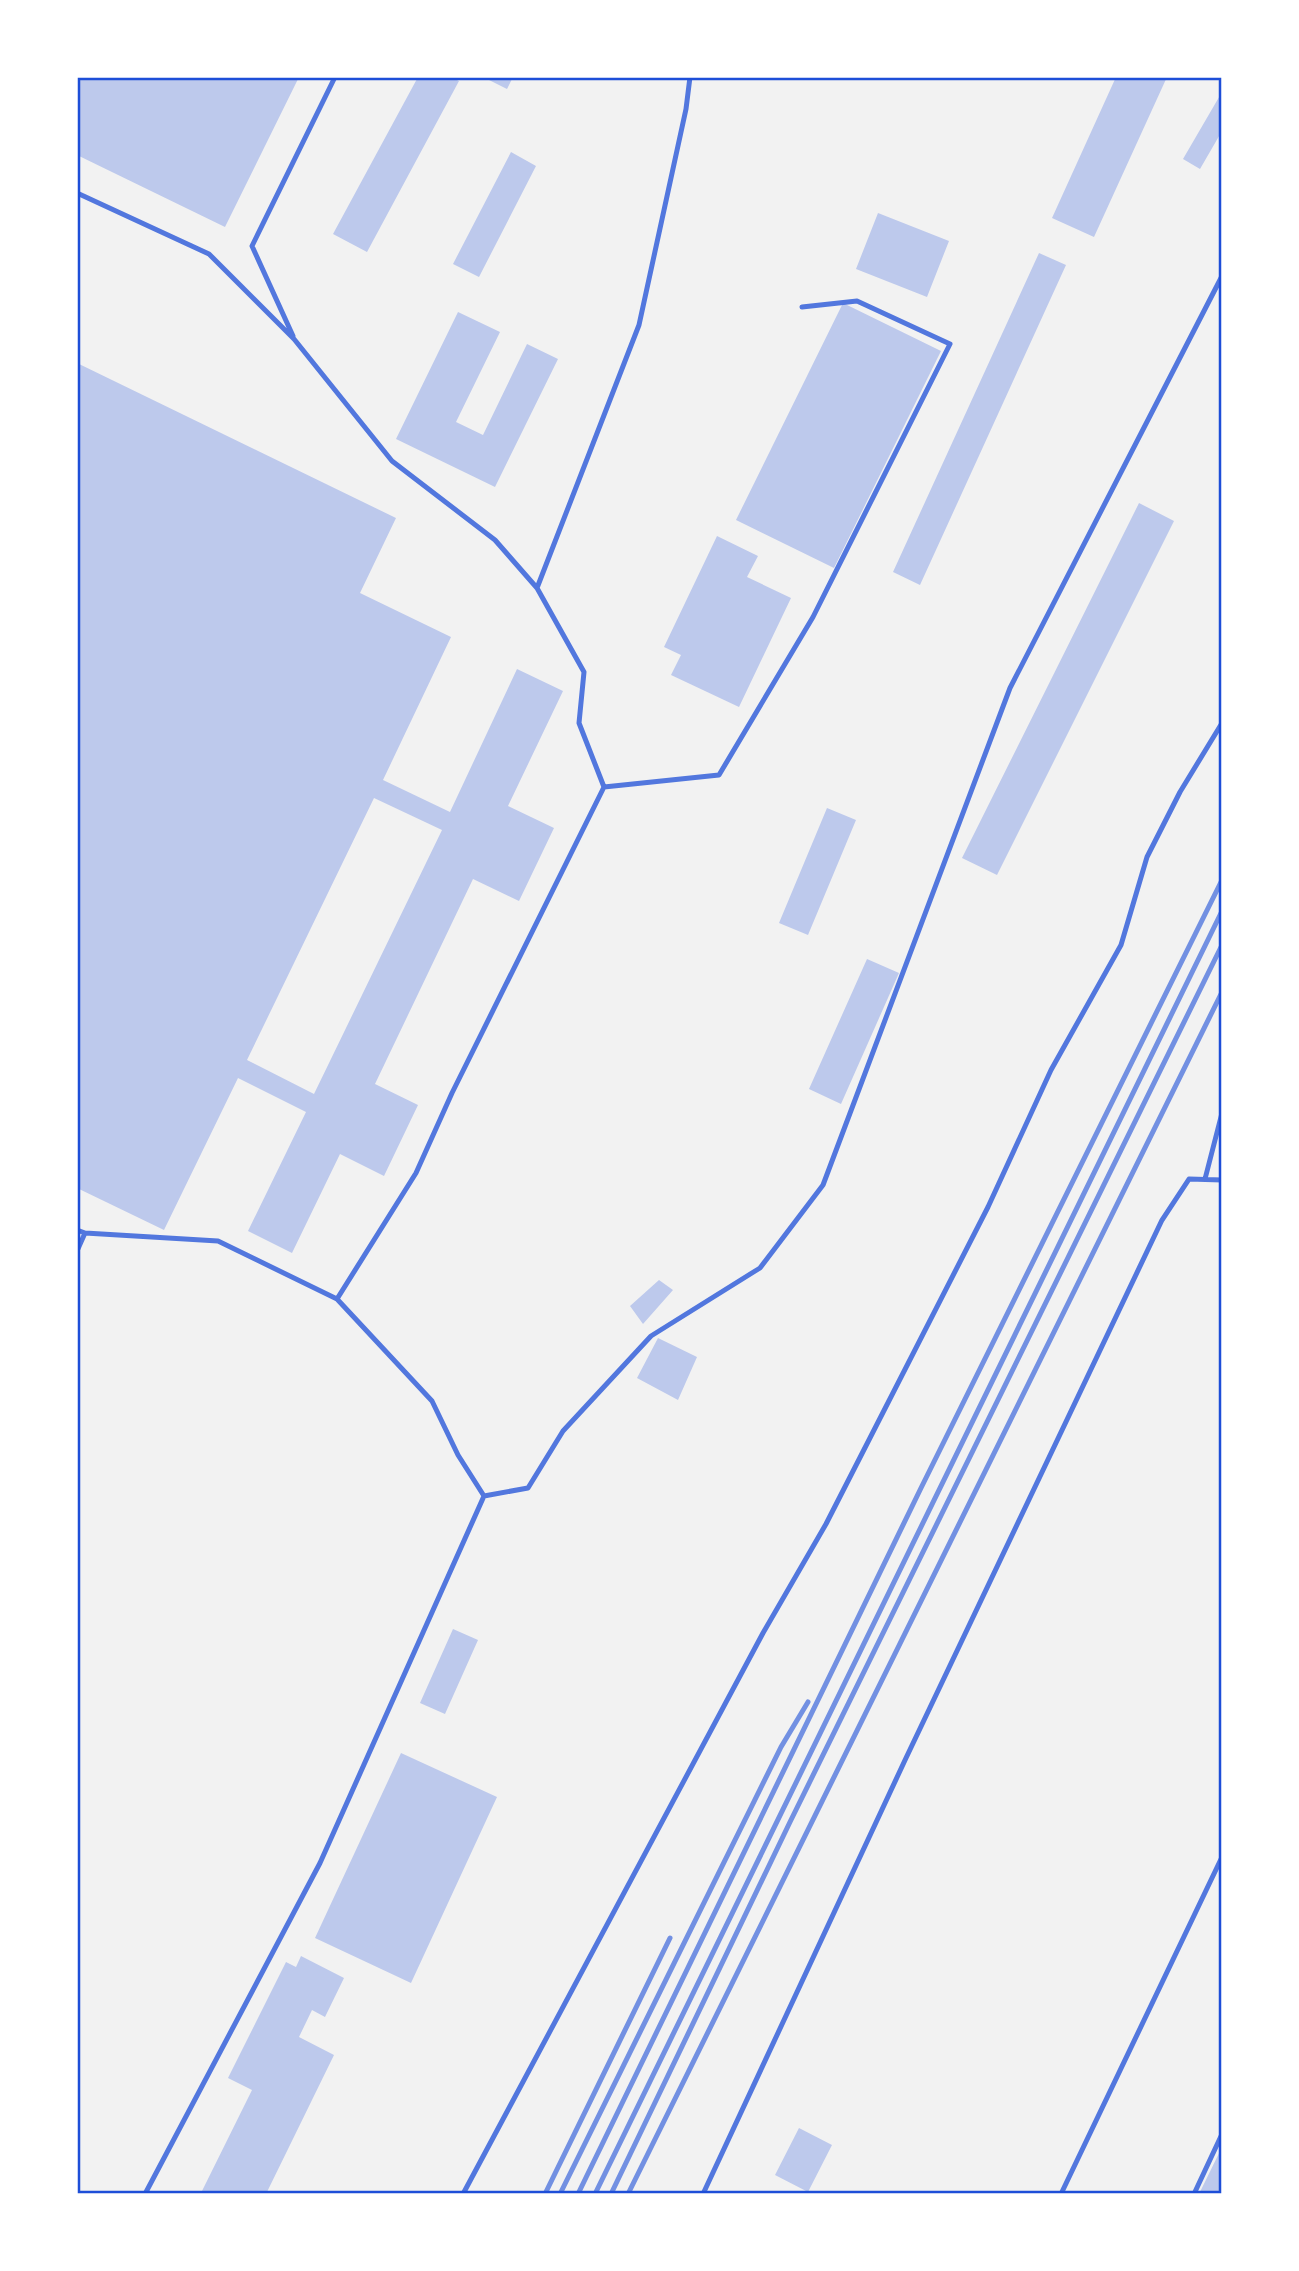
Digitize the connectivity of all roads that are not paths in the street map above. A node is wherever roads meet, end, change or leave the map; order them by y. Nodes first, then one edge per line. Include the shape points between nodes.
1 (335, 77) edge
2 (690, 77) edge
3 (77, 192) edge
4 (1222, 276) edge
5 (802, 307) dead end
6 (294, 339) junction
7 (537, 588) junction
8 (1222, 723) edge
9 (604, 788) junction
10 (1222, 1113) edge
11 (1205, 1179) junction
12 (1222, 1180) edge
13 (77, 1230) edge
14 (85, 1234) junction
15 (77, 1251) edge
16 (337, 1299) junction
17 (484, 1496) junction
18 (1222, 1857) edge
19 (1222, 2134) edge
20 (145, 2194) edge
21 (463, 2194) edge
22 (704, 2194) edge
23 (1061, 2194) edge
24 (1194, 2194) edge

1 - 6 lane via 252,246
2 - 7 lane via 639,325
3 - 6 lane via 209,254
4 - 17 lane via 1010,688 823,1185 760,1268 651,1336 563,1431 528,1488
5 - 9 lane via 857,301 950,344 813,617 719,775
6 - 7 lane via 392,461 495,540
7 - 9 lane via 584,673 579,723
8 - 21 lane via 1147,857 1121,945 1051,1070 988,1207 826,1524
9 - 16 lane via 416,1174
10 - 11 lane
11 - 12 lane
11 - 22 lane via 1189,1179 1162,1220
13 - 14 lane
14 - 15 lane
14 - 16 lane via 218,1241
16 - 17 lane via 432,1401
17 - 20 lane via 320,1863
18 - 23 lane
19 - 24 lane

